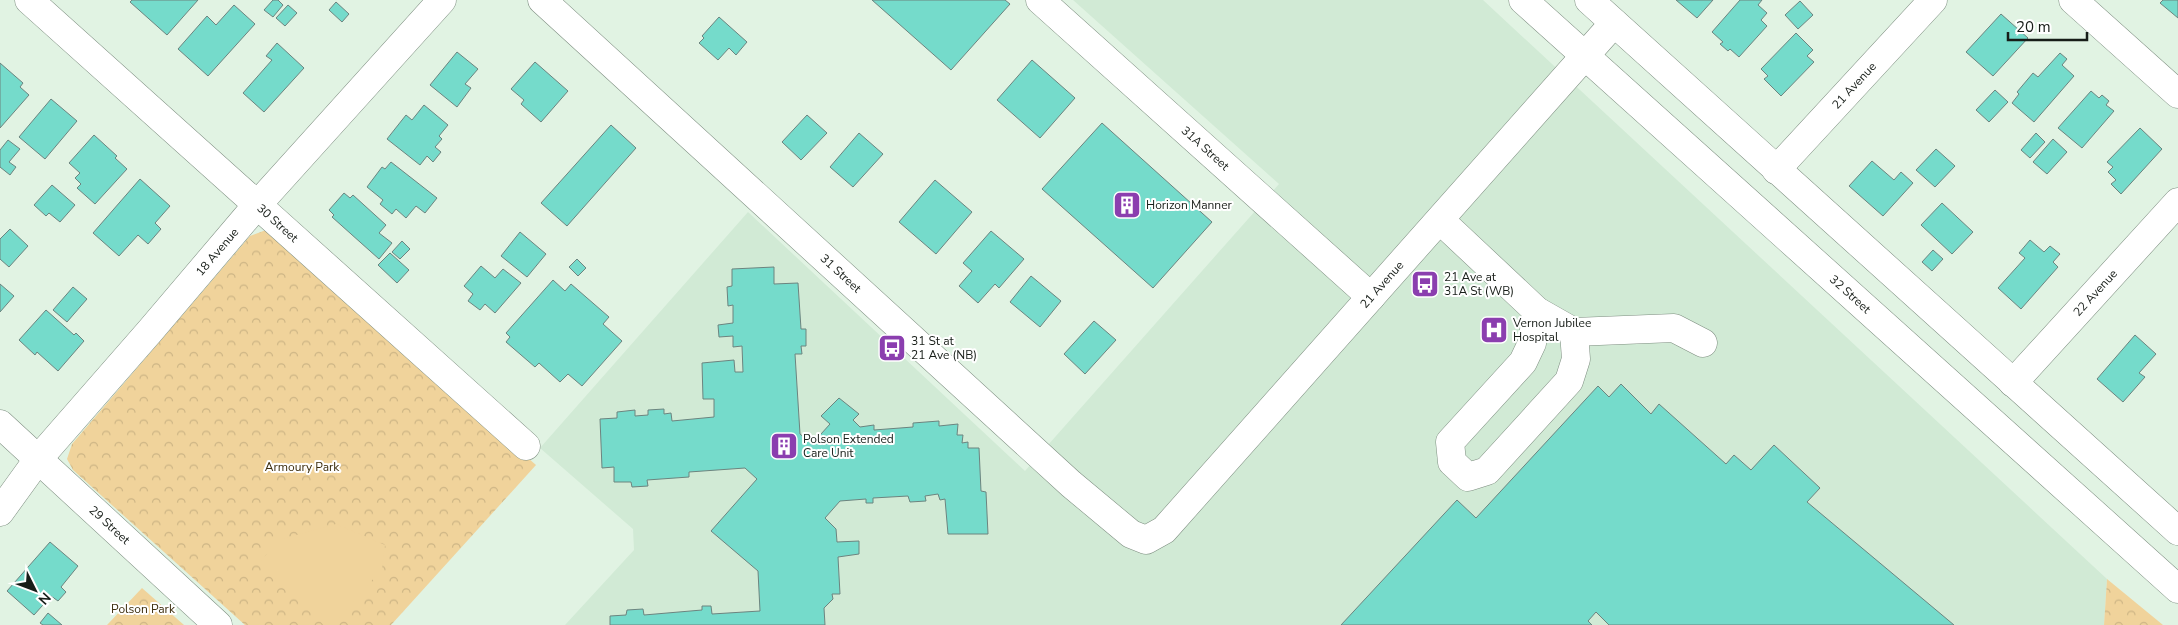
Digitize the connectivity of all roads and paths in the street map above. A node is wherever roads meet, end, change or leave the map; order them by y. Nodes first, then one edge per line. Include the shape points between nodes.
1 (29, 0) edge
2 (442, 0) edge
3 (542, 0) edge
4 (1040, 0) edge
5 (1523, 0) edge
6 (1589, 0) edge
7 (1933, 0) edge
8 (2073, 0) edge
9 (1614, 23) junction
10 (1585, 56) junction
11 (2178, 94) edge
12 (1776, 170) junction
13 (2178, 202) edge
14 (257, 205) junction
15 (1440, 220) junction
16 (1371, 297) junction
17 (1537, 311) junction
18 (1574, 332) junction
19 (1703, 343) dead end
20 (2013, 383) junction
21 (0, 424) edge
22 (526, 446) dead end
23 (39, 458) junction
24 (0, 512) edge
25 (2178, 531) edge
26 (1146, 540) joint
27 (2178, 589) edge
28 (218, 625) edge

1 - 14 main road, 30 Street
2 - 14 main road, 18 Avenue
3 - 26 main road, 31 Street via 1071,484 1131,534
4 - 16 main road, 31A Street
5 - 10 main road, 32 Street
6 - 9 main road
7 - 12 main road, 21 Avenue
8 - 11 main road
9 - 10 main road, 21 Avenue
9 - 12 main road
10 - 15 main road, 21 Avenue
10 - 27 main road, 32 Street
12 - 20 main road
13 - 20 main road, 22 Avenue
14 - 22 main road, 30 Street
14 - 23 main road, 18 Avenue
15 - 16 main road, 21 Avenue
15 - 17 main road
16 - 26 main road, 21 Avenue via 1164,530
17 - 18 main road
17 - 18 main road via 1532,343 1523,362 1450,442 1452,462 1468,477 1487,471 1569,381 1576,358
18 - 19 main road via 1674,328
20 - 25 main road
21 - 23 main road, 29 Street
23 - 24 main road, 18 Avenue
23 - 28 main road, 29 Street

